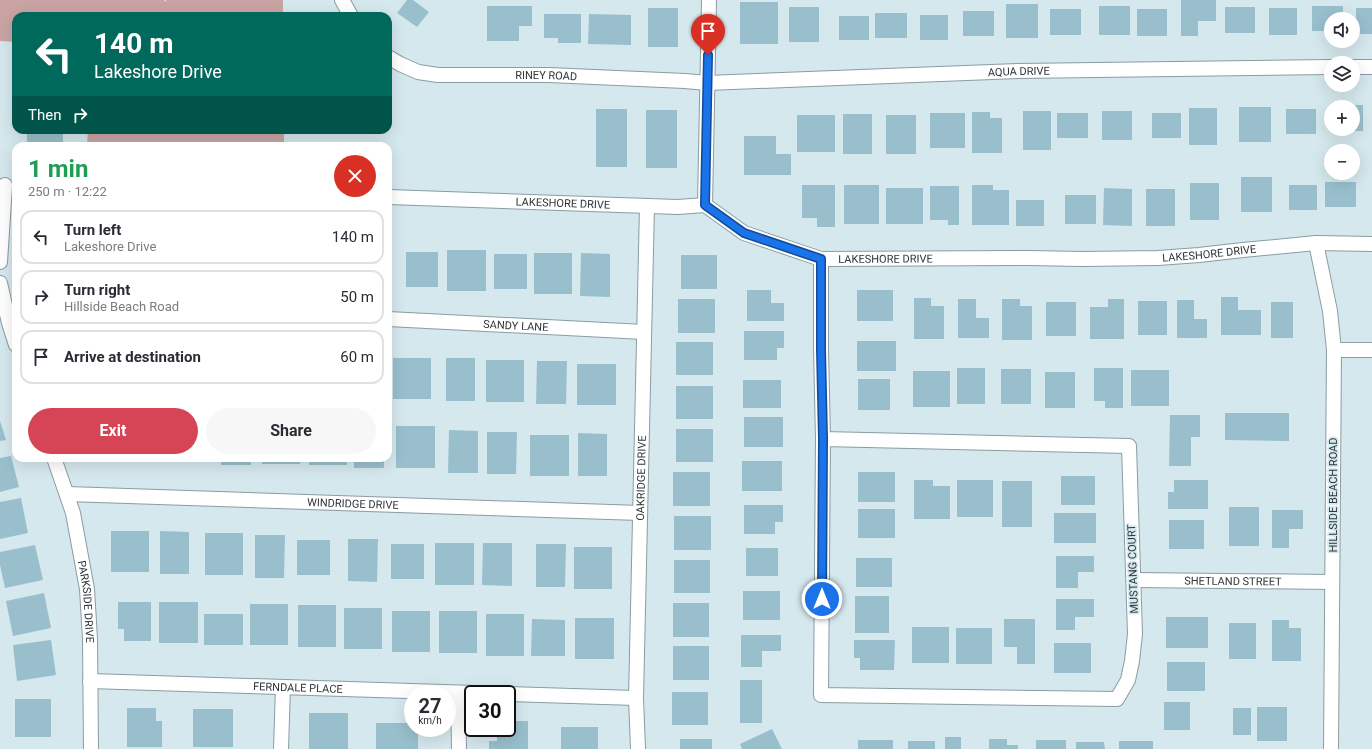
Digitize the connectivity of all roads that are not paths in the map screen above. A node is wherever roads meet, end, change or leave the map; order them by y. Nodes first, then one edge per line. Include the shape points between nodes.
1 (342, 0) edge
2 (709, 0) edge
3 (349, 12) edge
4 (392, 59) edge
5 (1324, 67) edge
6 (1360, 67) edge
7 (1372, 67) edge
8 (707, 83) junction
9 (7, 185) edge
10 (392, 197) edge
11 (705, 205) junction
12 (647, 206) junction
13 (1316, 243) junction
14 (1372, 244) edge
15 (821, 259) junction
16 (0, 262) edge
17 (0, 283) edge
18 (10, 300) edge
19 (392, 319) edge
20 (644, 332) junction
21 (12, 334) edge
22 (1334, 350) junction
23 (1372, 350) edge
24 (823, 439) junction
25 (55, 462) edge
26 (66, 494) junction
27 (640, 513) junction
28 (1134, 580) junction
29 (1332, 582) junction
30 (90, 681) junction
31 (283, 687) junction
32 (458, 692) junction
33 (464, 692) edge
34 (516, 694) edge
35 (636, 698) junction
36 (91, 749) edge
37 (281, 749) edge
38 (459, 749) edge
39 (638, 749) edge
40 (1331, 749) edge

1 - 3 street
2 - 8 street
4 - 8 street, RINEY ROAD via 418,72 438,75 549,75
5 - 8 street, AQUA DRIVE via 1018,71
6 - 7 street
8 - 11 street
9 - 16 street
10 - 12 street, LAKESHORE DRIVE
11 - 12 street, LAKESHORE DRIVE
11 - 15 street, LAKESHORE DRIVE via 744,233
12 - 20 street, OAKRIDGE DRIVE
13 - 14 street, LAKESHORE DRIVE
13 - 15 street, LAKESHORE DRIVE via 1158,258
13 - 22 street, HILLSIDE BEACH ROAD via 1330,311
15 - 24 street
17 - 18 street
18 - 21 street via 8,323
19 - 20 street, SANDY LANE
20 - 27 street, OAKRIDGE DRIVE
22 - 23 street
22 - 29 street, HILLSIDE BEACH ROAD
24 - 28 street, MUSTANG COURT via 1129,446
24 - 28 street, MUSTANG COURT via 821,695 1117,699 1128,680 1132,660 1135,634
25 - 26 street, PARKSIDE DRIVE
26 - 27 street, WINDRIDGE DRIVE
26 - 30 street, PARKSIDE DRIVE via 73,513 87,589
27 - 35 street, OAKRIDGE DRIVE
28 - 29 street, SHETLAND STREET
29 - 40 street, HILLSIDE BEACH ROAD
30 - 31 street, FERNDALE PLACE
30 - 36 street, PARKSIDE DRIVE
31 - 32 street, FERNDALE PLACE
31 - 37 street
32 - 33 street, FERNDALE PLACE
32 - 38 street
34 - 35 street, FERNDALE PLACE
35 - 39 street, OAKRIDGE DRIVE

